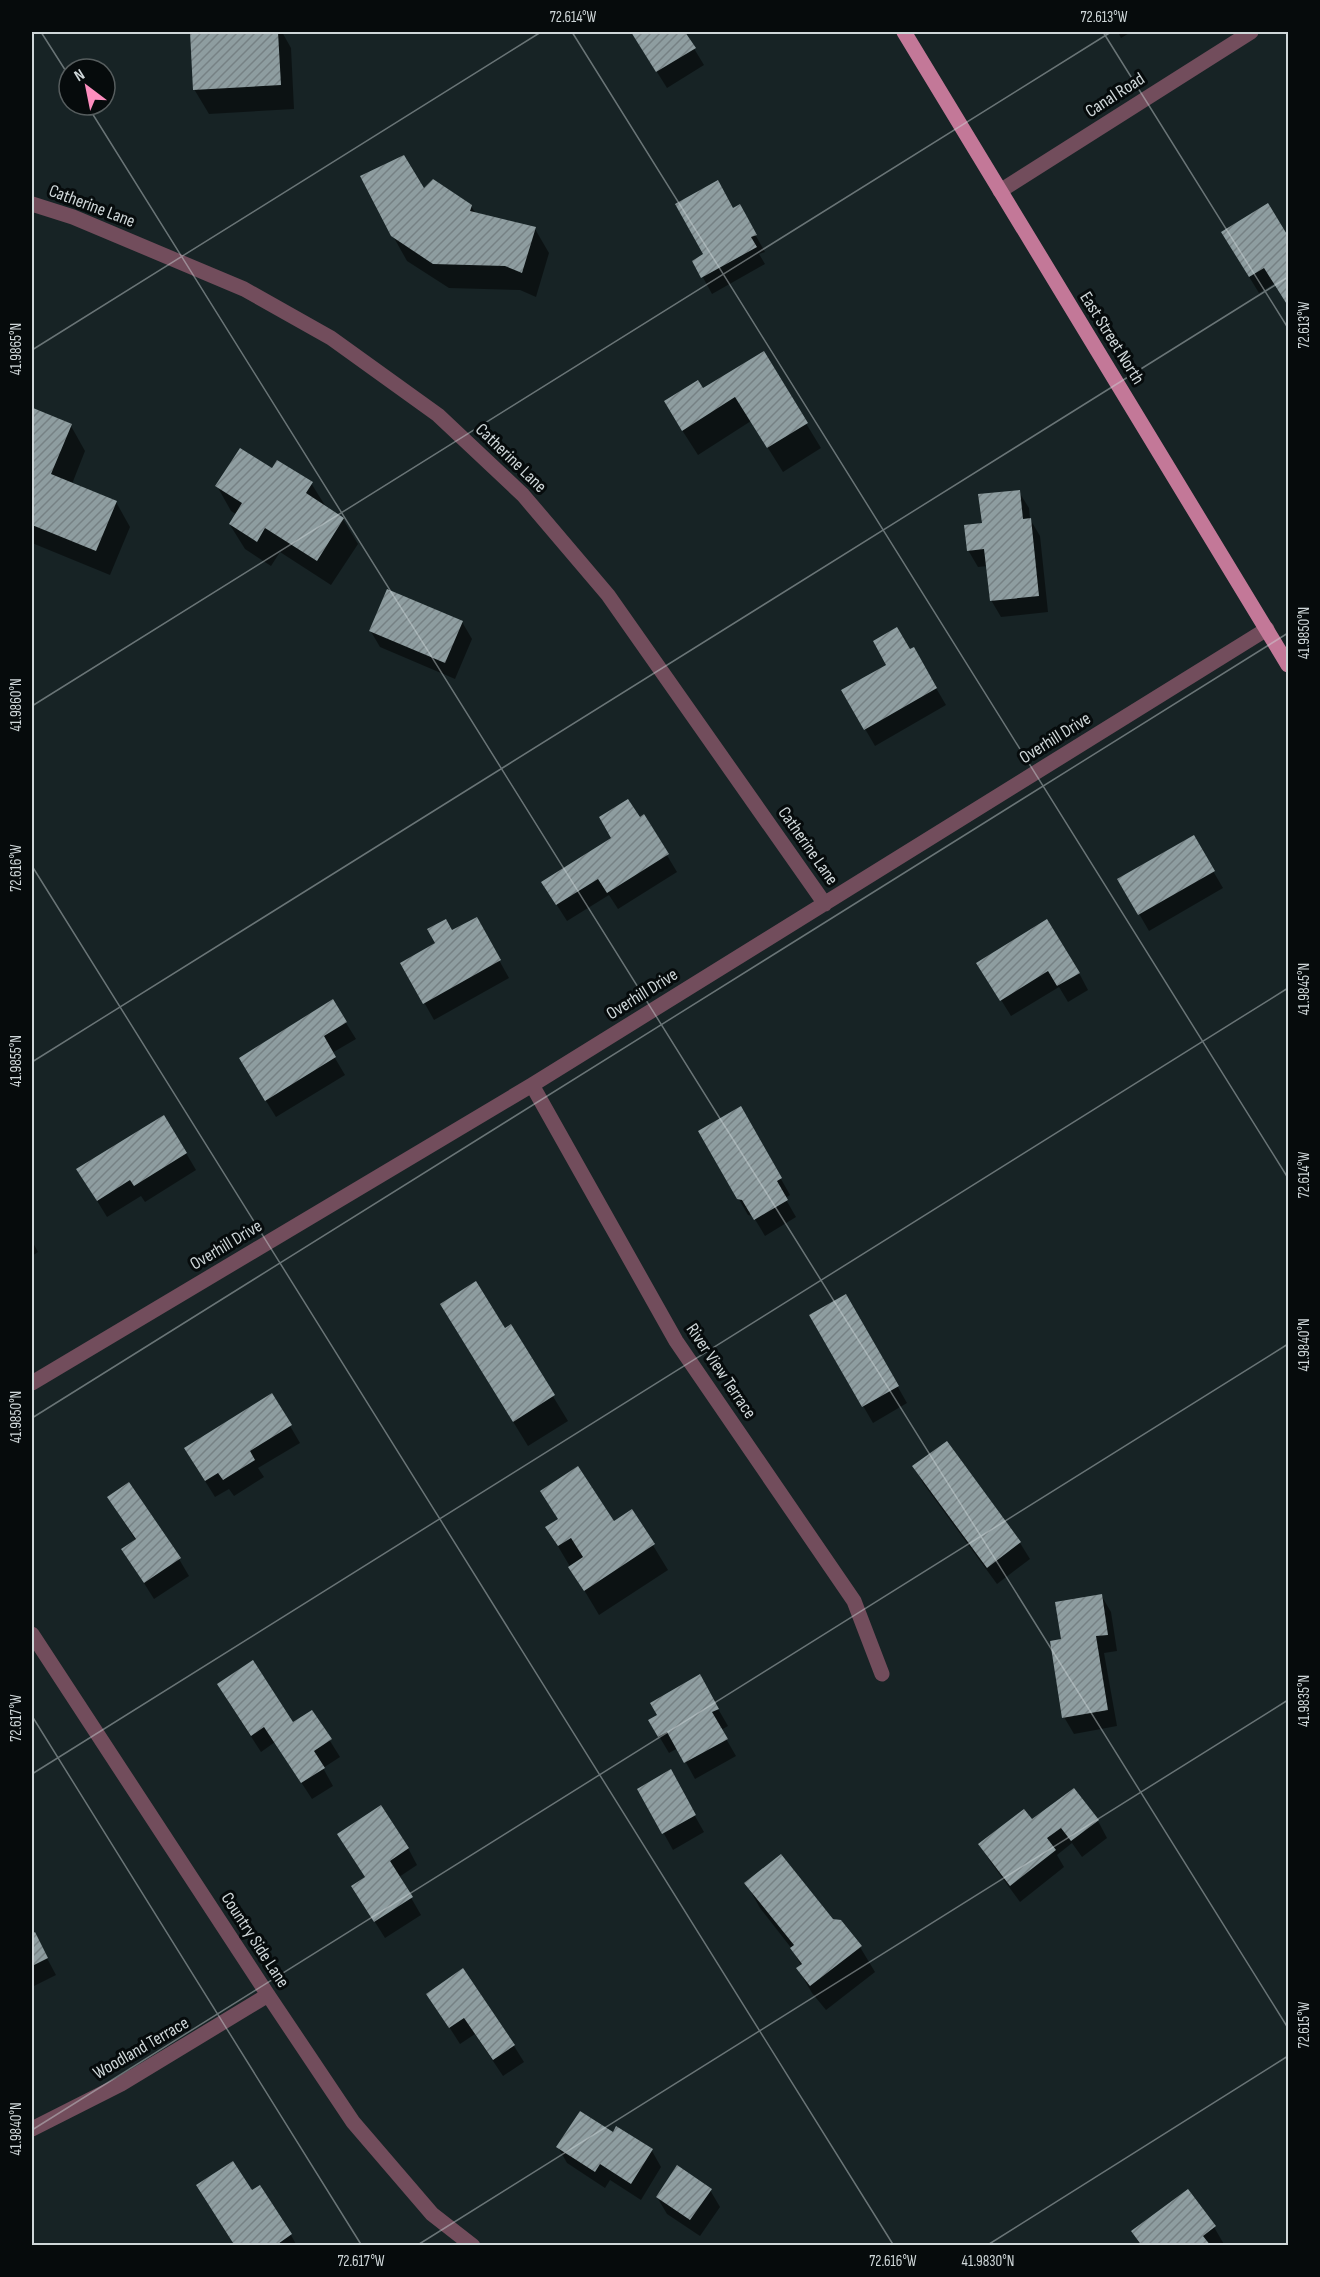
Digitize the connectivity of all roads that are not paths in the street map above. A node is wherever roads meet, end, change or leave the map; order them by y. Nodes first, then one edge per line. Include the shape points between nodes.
1 (904, 32) edge
2 (1251, 32) edge
3 (1000, 191) junction
4 (32, 204) edge
5 (1267, 629) junction
6 (1288, 665) edge
7 (825, 904) junction
8 (532, 1085) junction
9 (32, 1383) edge
10 (32, 1634) edge
11 (882, 1674) dead end
12 (268, 1995) junction
13 (32, 2129) edge
14 (473, 2246) edge

1 - 3 main road, East Street North
2 - 3 street, Canal Road
3 - 5 main road, East Street North
4 - 7 street, Catherine Lane via 73,217 244,289 331,338 438,414 523,495 608,595
5 - 6 main road, East Street North
5 - 7 street, Overhill Drive
7 - 8 street, Overhill Drive
8 - 9 street, Overhill Drive
8 - 11 street, River View Terrace via 676,1341 854,1601
10 - 12 street, Country Side Lane
12 - 13 street, Woodland Terrace via 121,2084
12 - 14 street, Country Side Lane via 353,2122 432,2214

